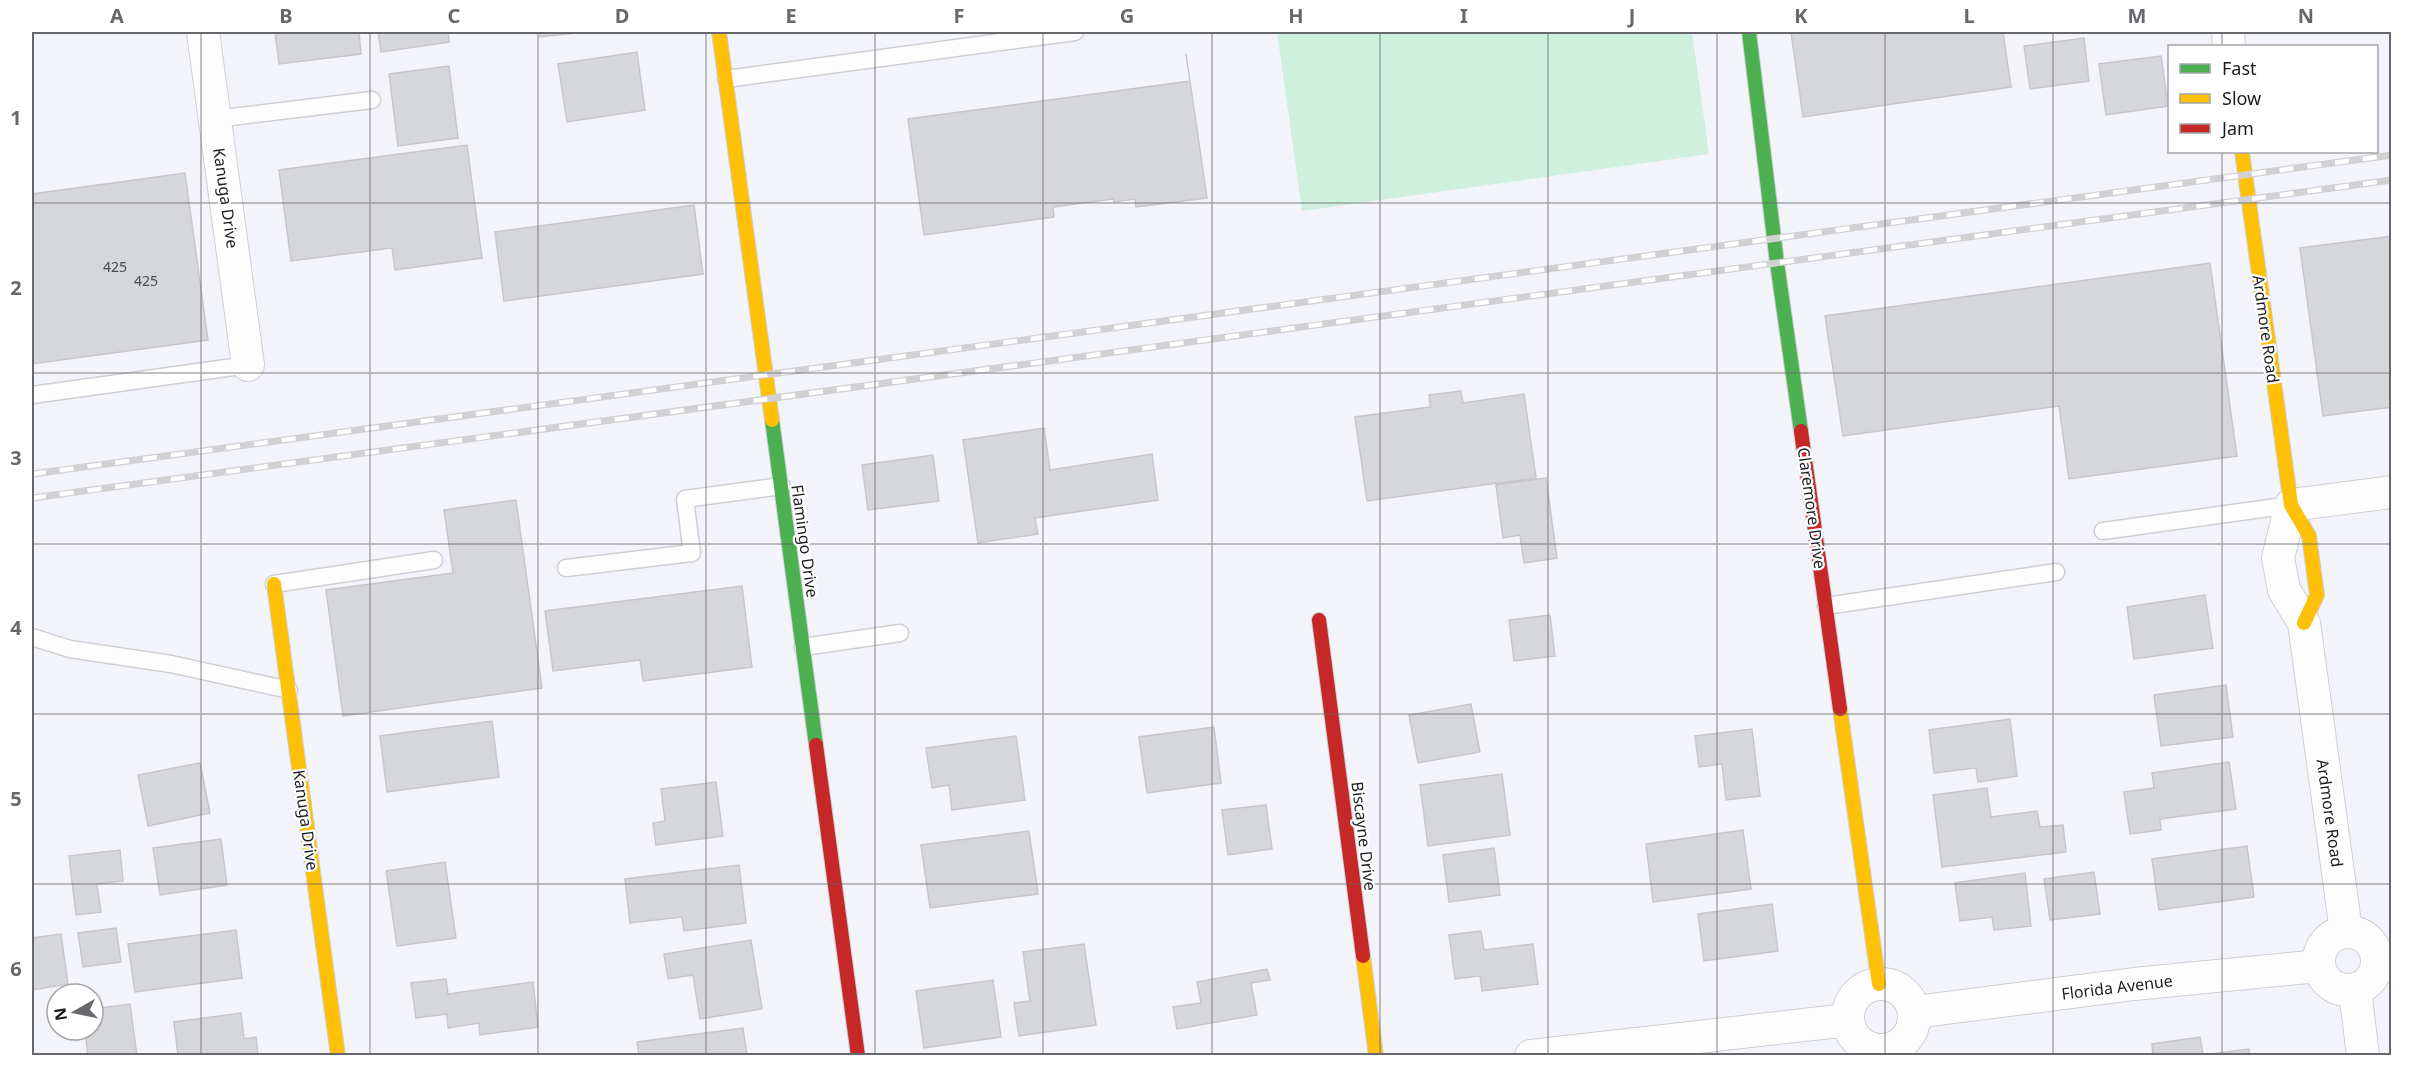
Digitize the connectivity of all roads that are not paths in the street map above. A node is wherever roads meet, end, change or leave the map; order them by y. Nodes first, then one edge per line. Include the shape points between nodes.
1 (203, 32) edge
2 (719, 32) edge
3 (1075, 32) edge
4 (1749, 32) edge
5 (726, 79) junction
6 (372, 100) dead end
7 (215, 119) junction
8 (2242, 153) edge
9 (248, 365) joint
10 (32, 395) edge
11 (782, 486) junction
12 (2391, 492) edge
13 (2291, 506) junction
14 (2103, 531) dead end
15 (434, 560) dead end
16 (566, 568) dead end
17 (2055, 572) dead end
18 (274, 584) joint
19 (1826, 606) junction
20 (1319, 620) dead end
21 (900, 633) dead end
22 (32, 637) edge
23 (803, 647) junction
24 (289, 690) junction
25 (2346, 931) junction
26 (2319, 966) junction
27 (1879, 984) junction
28 (2355, 990) junction
29 (1915, 1012) junction
30 (1848, 1020) junction
31 (1890, 1052) edge
32 (338, 1056) edge
33 (858, 1056) edge
34 (1376, 1056) edge
35 (1531, 1056) edge
36 (2363, 1056) edge

1 - 7 street, Kanuga Drive
2 - 5 street, Flamingo Drive
3 - 5 lane
4 - 19 street, Claremore Drive
5 - 11 street, Flamingo Drive
6 - 7 lane
7 - 9 street, Kanuga Drive
8 - 13 street, Ardmore Road
9 - 10 lane
11 - 16 lane via 685,499 692,553
11 - 23 street, Flamingo Drive
12 - 13 street
13 - 14 lane
13 - 25 street, Ardmore Road via 2278,558 2284,590 2304,623
15 - 18 lane
17 - 19 lane
18 - 24 street, Kanuga Drive
19 - 27 street, Claremore Drive
20 - 34 street, Biscayne Drive
21 - 23 lane
22 - 24 lane via 70,649 171,664
23 - 33 street, Flamingo Drive
24 - 32 street, Kanuga Drive
25 - 26 street via 2328,939 2319,956
25 - 28 street via 2365,937 2378,962 2372,980
26 - 28 street via 2328,983 2345,991
26 - 29 street, Florida Avenue via 2134,984
27 - 29 street via 1889,984 1906,994
27 - 30 street via 1860,991 1848,1009
28 - 36 street
29 - 31 street via 1911,1031
30 - 31 street via 1851,1031 1867,1047
30 - 35 street

